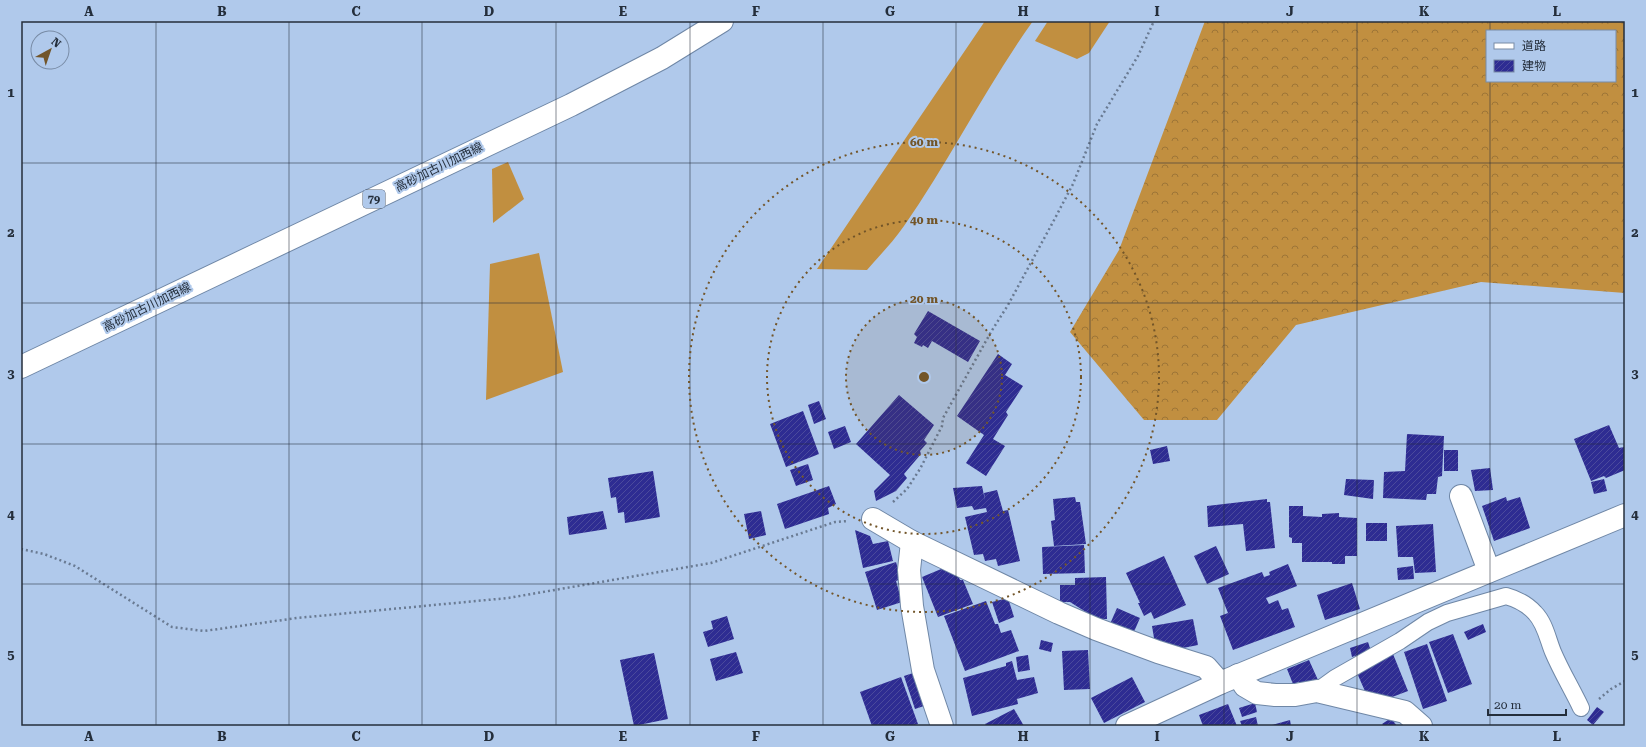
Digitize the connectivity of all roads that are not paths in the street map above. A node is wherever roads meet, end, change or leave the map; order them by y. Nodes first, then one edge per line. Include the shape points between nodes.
1 (722, 21) edge
2 (21, 367) edge
3 (1461, 496) dead end
4 (1625, 515) edge
5 (873, 519) road end
6 (912, 542) junction
7 (1489, 571) junction
8 (1229, 679) junction
9 (1317, 691) junction
10 (1581, 708) dead end
11 (942, 726) edge
12 (1127, 726) edge
13 (1421, 726) edge

1 - 2 street, 高砂加古川加西線 / 79 via 662,58 571,104
3 - 7 street
4 - 7 street
5 - 6 street
6 - 8 street via 1096,628 1206,667
6 - 11 street via 908,570 912,606 923,670
7 - 8 street
8 - 9 street via 1256,693 1295,695
8 - 12 street
9 - 10 lane via 1428,622 1446,613 1506,596 1526,604 1536,614
9 - 13 street via 1405,712

